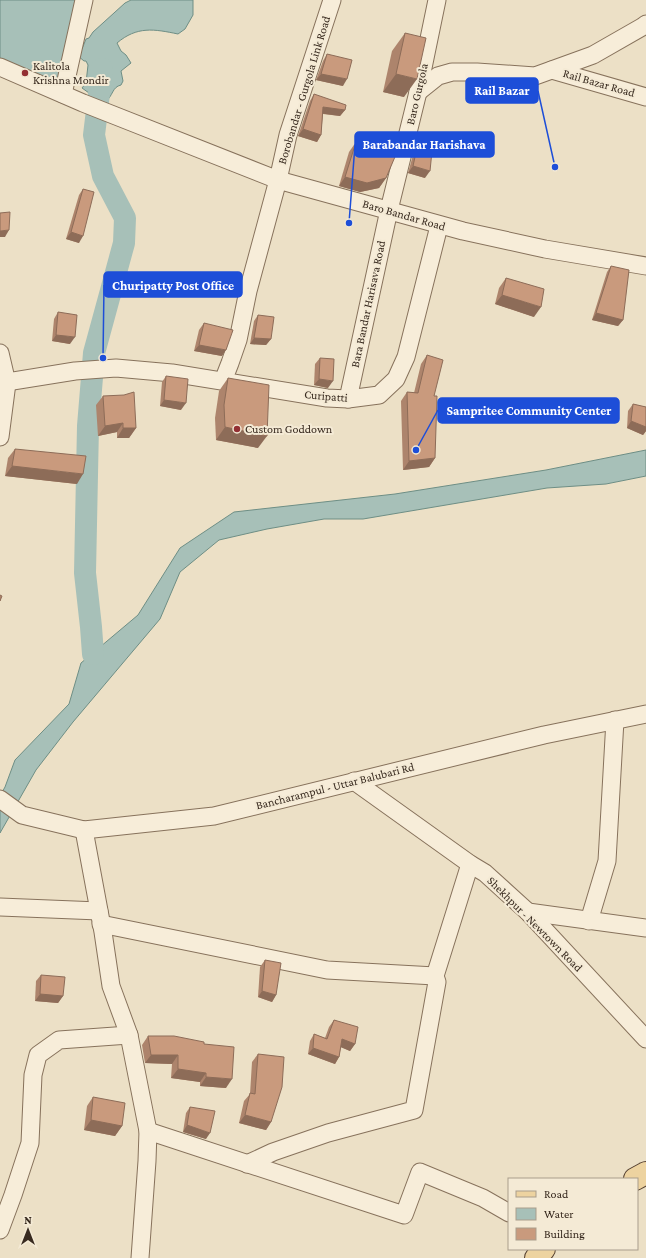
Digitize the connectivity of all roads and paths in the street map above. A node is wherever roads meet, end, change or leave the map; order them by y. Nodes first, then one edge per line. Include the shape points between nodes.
1 (84, 0) edge
2 (332, 0) edge
3 (437, 0) edge
4 (646, 24) edge
5 (0, 67) edge
6 (552, 70) junction
7 (418, 92) junction
8 (63, 94) junction
9 (646, 97) edge
10 (278, 180) junction
11 (388, 210) junction
12 (439, 226) junction
13 (646, 266) edge
14 (0, 353) edge
15 (223, 381) junction
16 (3, 383) edge
17 (348, 399) junction
18 (0, 437) edge
19 (646, 714) edge
20 (615, 720) junction
21 (354, 781) junction
22 (0, 799) edge
23 (84, 830) junction
24 (470, 864) junction
25 (0, 907) edge
26 (528, 912) junction
27 (100, 917) junction
28 (589, 921) junction
29 (646, 928) edge
30 (436, 976) junction
31 (129, 1035) junction
32 (646, 1039) edge
33 (148, 1131) junction
34 (247, 1164) junction
35 (646, 1173) edge
36 (637, 1178) edge
37 (508, 1212) edge
38 (0, 1230) edge
39 (543, 1250) edge
40 (140, 1258) edge
41 (536, 1258) edge

1 - 8 street
2 - 10 street, Borobandar - Gurgola Link Road via 288,134
3 - 7 street, Baro Gurgola
4 - 6 street via 592,55
5 - 8 street, Baro Bandar Road
6 - 7 street via 535,76 452,72 438,76
6 - 9 street, Rail Bazar Road
7 - 11 street, Baro Gurgola
8 - 10 street, Baro Bandar Road
10 - 11 street, Baro Bandar Road
10 - 15 street, Borobandar - Gurgola Link Road via 248,291 238,340
11 - 12 street, Baro Bandar Road
11 - 17 street, Bara Bandar Harisava Road
12 - 13 street, Baro Bandar Road via 545,249
12 - 17 street, Curipatti via 406,358 396,379 379,395
14 - 16 street
15 - 16 street, Curipatti via 116,368 75,371
15 - 17 street, Curipatti via 327,398
16 - 18 street
19 - 20 street, Bancharampul - Uttar Balubari Rd
20 - 21 street, Bancharampul - Uttar Balubari Rd
20 - 28 street via 607,861
21 - 23 street, Bancharampul - Uttar Balubari Rd via 214,816
21 - 24 street, Shekhpur - Newtown Road
22 - 23 street, Bancharampul - Uttar Balubari Rd via 22,815
23 - 27 street
24 - 26 street, Shekhpur - Newtown Road via 485,873
24 - 30 street
25 - 27 street
26 - 28 street
26 - 32 street, Shekhpur - Newtown Road
27 - 30 street via 326,970
27 - 31 street via 111,986
28 - 29 street
30 - 34 street via 414,1110 328,1133
31 - 33 street
31 - 38 street via 59,1040 38,1055 33,1075 30,1143
33 - 34 street
33 - 40 street
34 - 37 street via 404,1215 420,1172 483,1198
35 - 36 main road
39 - 41 main road

